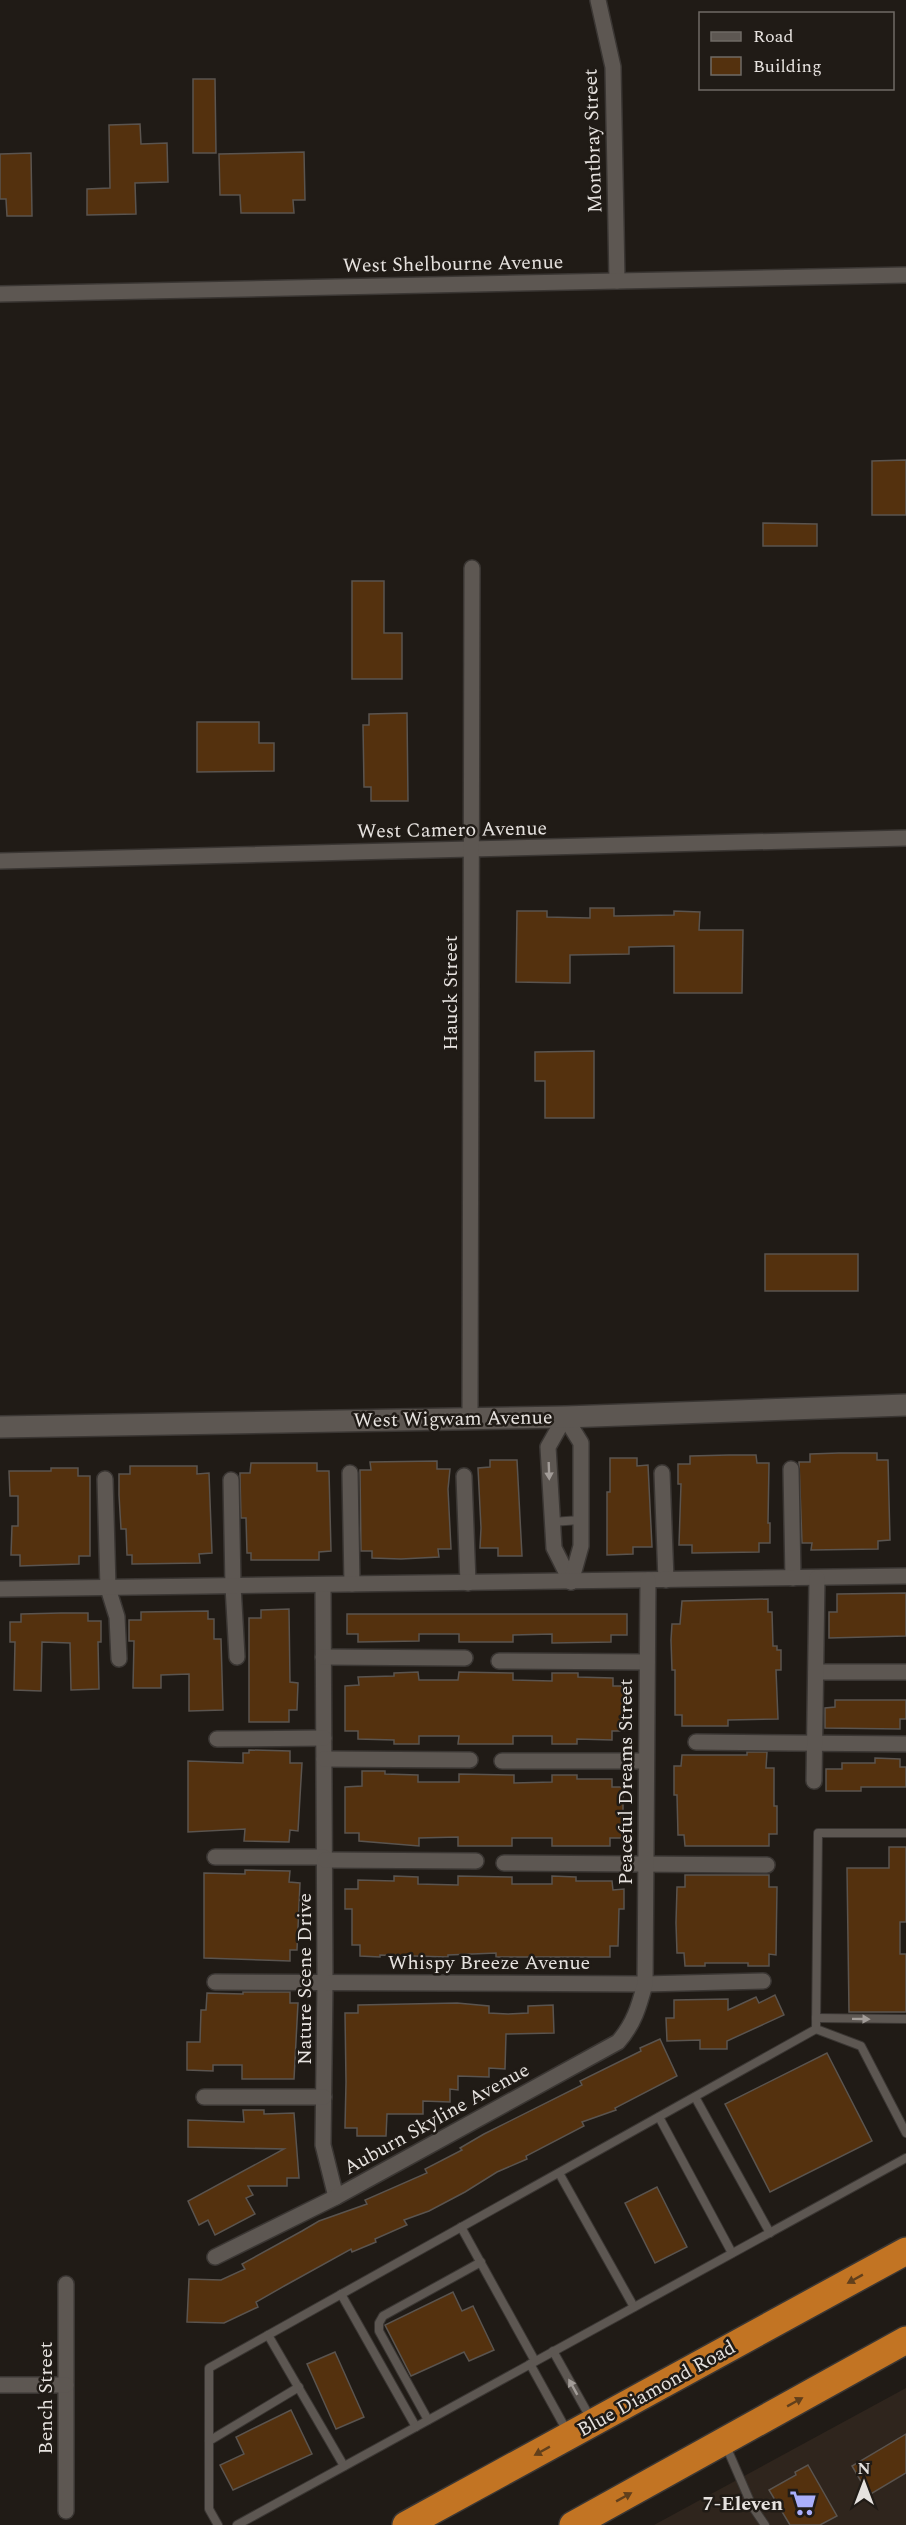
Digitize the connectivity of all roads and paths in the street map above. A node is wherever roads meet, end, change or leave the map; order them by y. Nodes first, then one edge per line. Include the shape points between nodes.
1 (598, 0) edge
2 (906, 275) edge
3 (617, 281) junction
4 (0, 294) edge
5 (472, 568) dead end
6 (906, 838) edge
7 (471, 850) junction
8 (0, 861) edge
9 (906, 1406) edge
10 (565, 1417) junction
11 (470, 1418) junction
12 (0, 1427) edge
13 (791, 1469) dead end
14 (350, 1473) dead end
15 (662, 1473) dead end
16 (464, 1476) dead end
17 (105, 1479) dead end
18 (231, 1480) dead end
19 (580, 1520) junction
20 (552, 1522) junction
21 (906, 1576) edge
22 (793, 1578) junction
23 (817, 1578) junction
24 (648, 1580) junction
25 (666, 1580) junction
26 (571, 1582) junction
27 (468, 1583) junction
28 (352, 1584) junction
29 (323, 1585) junction
30 (233, 1586) junction
31 (108, 1588) junction
32 (0, 1589) edge
33 (237, 1657) dead end
34 (323, 1657) junction
35 (465, 1658) dead end
36 (119, 1659) dead end
37 (499, 1661) dead end
38 (647, 1662) junction
39 (816, 1672) junction
40 (906, 1672) edge
41 (217, 1738) dead end
42 (324, 1738) junction
43 (696, 1742) dead end
44 (815, 1743) junction
45 (906, 1744) edge
46 (324, 1759) junction
47 (470, 1760) dead end
48 (502, 1761) dead end
49 (646, 1761) junction
50 (814, 1781) dead end
51 (906, 1833) edge
52 (215, 1857) dead end
53 (325, 1859) junction
54 (476, 1861) dead end
55 (504, 1863) dead end
56 (646, 1863) junction
57 (767, 1865) dead end
58 (763, 1981) dead end
59 (215, 1982) dead end
60 (325, 1982) junction
61 (645, 1984) junction
62 (816, 2018) junction
63 (906, 2019) edge
64 (816, 2029) junction
65 (204, 2097) dead end
66 (324, 2097) junction
67 (695, 2097) junction
68 (659, 2117) junction
69 (906, 2133) edge
70 (906, 2158) edge
71 (559, 2172) junction
72 (336, 2197) junction
73 (461, 2227) junction
74 (770, 2233) junction
75 (906, 2251) edge
76 (732, 2253) junction
77 (215, 2257) dead end
78 (481, 2262) junction
79 (66, 2284) dead end
80 (341, 2294) junction
81 (634, 2307) junction
82 (268, 2335) junction
83 (906, 2340) edge
84 (554, 2351) junction
85 (906, 2354) edge
86 (877, 2356) junction
87 (532, 2363) junction
88 (0, 2385) edge
89 (66, 2385) junction
90 (299, 2387) junction
91 (428, 2420) junction
92 (593, 2422) junction
93 (416, 2427) junction
94 (569, 2436) junction
95 (208, 2441) junction
96 (724, 2442) junction
97 (344, 2466) junction
98 (66, 2511) dead end
99 (218, 2525) edge
100 (237, 2525) edge
101 (406, 2525) edge
102 (573, 2525) edge
103 (765, 2525) edge

1 - 3 street, Montbray Street via 613,67
2 - 3 street, West Shelbourne Avenue
3 - 4 street, West Shelbourne Avenue
5 - 7 street, Hauck Street
6 - 7 street, West Camero Avenue
7 - 8 street, West Camero Avenue
7 - 11 street, Hauck Street
9 - 10 street, West Wigwam Avenue
10 - 11 street, West Wigwam Avenue
10 - 19 street via 580,1443
10 -> 20 street via 548,1447
11 - 12 street, West Wigwam Avenue
13 - 22 street
14 - 28 street
15 - 25 street
16 - 27 street
17 - 31 street
18 - 30 street
19 - 20 lane
19 - 26 street via 581,1546
20 - 26 street via 554,1548
21 - 23 street
22 - 23 street
22 - 25 street
23 - 39 street
24 - 25 street
24 - 26 street
24 - 38 street, Peaceful Dreams Street
26 - 27 street
27 - 28 street
28 - 29 street
29 - 30 street
29 - 34 street, Nature Scene Drive
30 - 31 street
30 - 33 street
31 - 32 street
31 - 36 street via 117,1617
34 - 35 street
34 - 42 street, Nature Scene Drive
37 - 38 street
38 - 49 street, Peaceful Dreams Street
39 - 40 street
39 - 44 street
41 - 42 street
42 - 46 street, Nature Scene Drive
43 - 44 street
44 - 45 street
44 - 50 street
46 - 47 street
46 - 53 street, Nature Scene Drive
48 - 49 street
49 - 56 street, Peaceful Dreams Street
51 - 62 lane via 818,1833
52 - 53 street
53 - 54 street
53 - 60 street, Nature Scene Drive
55 - 56 street
56 - 57 street
56 - 61 street, Peaceful Dreams Street
58 - 61 street, Whispy Breeze Avenue
59 - 60 street, Whispy Breeze Avenue
60 - 61 street, Whispy Breeze Avenue
60 - 66 street, Nature Scene Drive
61 - 72 street, Auburn Skyline Avenue via 630,2028 618,2042
62 -> 63 lane
62 - 64 lane
64 - 67 lane
64 - 69 lane via 861,2046
65 - 66 street
66 - 72 street, Nature Scene Drive via 323,2145
67 - 68 lane
67 - 74 lane
68 - 71 lane
68 - 76 lane
70 - 74 lane
71 - 73 lane
71 - 81 lane
72 - 77 street, Auburn Skyline Avenue
73 - 78 lane
73 - 80 lane
74 - 76 lane
75 -> 92 highway, Blue Diamond Road
76 - 81 lane
78 - 87 lane
78 - 91 lane via 383,2316 379,2323 379,2331
79 - 89 street, Bench Street
80 - 82 lane
80 - 93 lane
81 - 84 lane
82 - 90 lane
82 - 95 lane via 208,2368
83 - 86 highway
84 - 87 lane
92 -> 84 lane
85 - 86 highway
96 -> 86 highway
87 - 91 lane
87 - 94 lane
88 - 89 street
89 - 98 street, Bench Street
90 - 95 lane
90 - 97 lane
91 - 93 lane
92 - 94 highway, Blue Diamond Road
93 - 97 lane
94 -> 101 highway, Blue Diamond Road
95 - 99 lane via 208,2509
102 -> 96 highway
96 - 103 lane via 752,2506
97 - 100 lane

